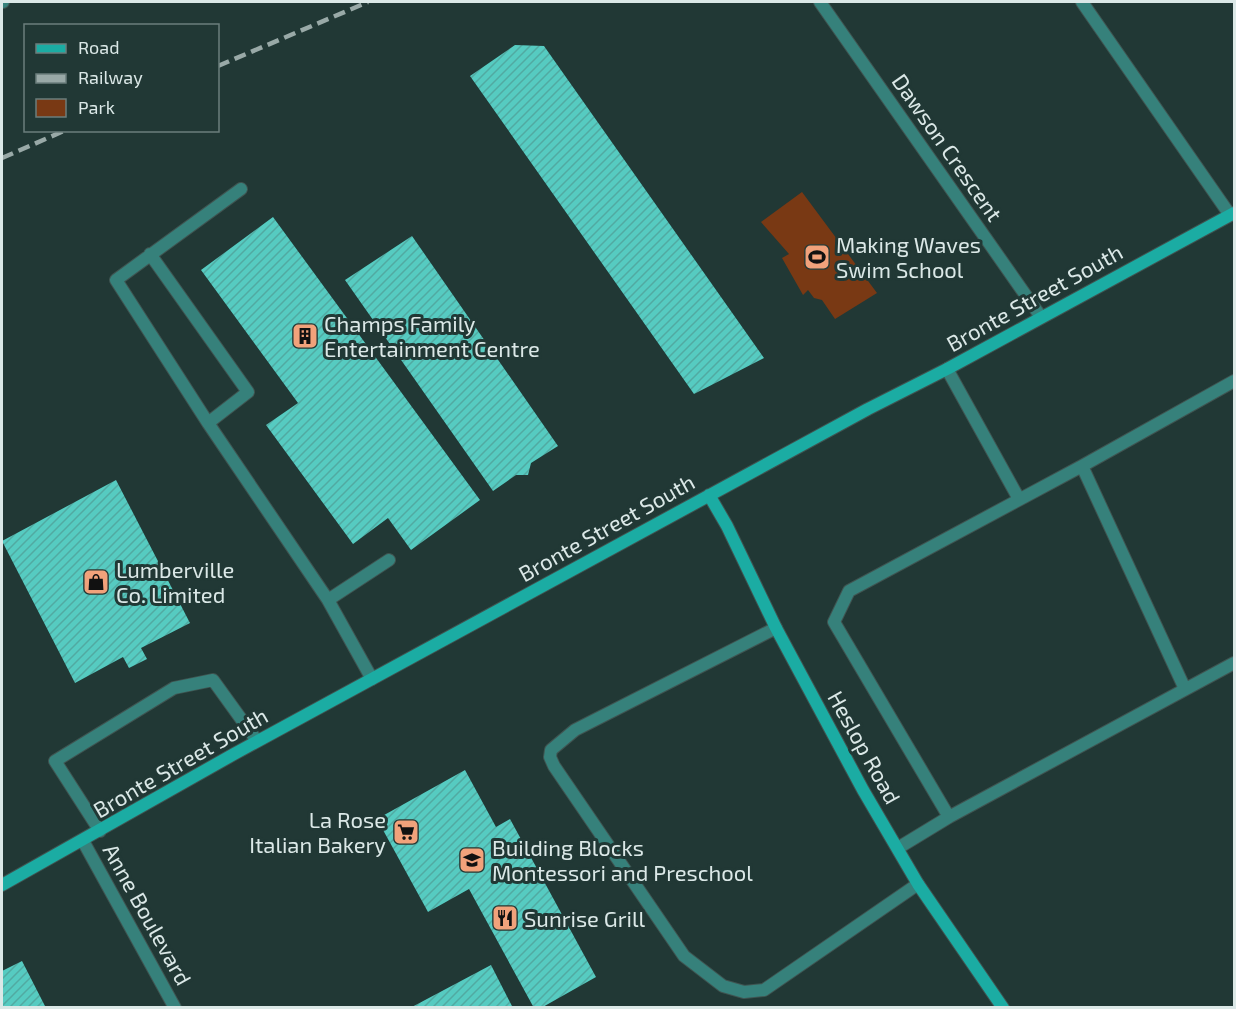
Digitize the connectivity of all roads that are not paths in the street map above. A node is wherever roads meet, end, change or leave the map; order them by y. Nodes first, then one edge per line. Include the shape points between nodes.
1 (820, 2) edge
2 (1082, 2) edge
3 (241, 189) dead end
4 (1232, 214) edge
5 (150, 254) junction
6 (1041, 317) junction
7 (946, 369) junction
8 (1234, 381) edge
9 (208, 423) junction
10 (1082, 466) junction
11 (709, 495) junction
12 (1019, 499) junction
13 (389, 560) dead end
14 (328, 600) junction
15 (776, 628) junction
16 (1234, 663) edge
17 (372, 679) junction
18 (1185, 689) junction
19 (257, 741) junction
20 (949, 817) junction
21 (100, 831) junction
22 (83, 841) junction
23 (898, 848) junction
24 (918, 884) junction
25 (2, 885) edge
26 (175, 1008) edge
27 (1003, 1008) edge

1 - 6 street, Dawson Crescent
2 - 4 street
3 - 5 street
4 - 6 main road, Bronte Street South
5 - 9 street via 116,280
5 - 9 street via 248,392
6 - 7 main road, Bronte Street South
7 - 11 main road, Bronte Street South
7 - 12 street
8 - 10 street
9 - 14 street
10 - 12 street
10 - 18 street
11 - 15 main road, Heslop Road
11 - 17 main road, Bronte Street South
12 - 20 street via 849,591 834,622
13 - 14 street
14 - 17 street
15 - 23 main road, Heslop Road
15 - 24 street via 575,730 551,750 554,766 684,956 723,986 744,992 764,990
16 - 18 street
17 - 19 main road, Bronte Street South
18 - 20 street
19 - 21 main road, Bronte Street South
19 - 21 street via 213,680 174,688 55,761
20 - 23 street
21 - 22 main road, Bronte Street South
22 - 25 main road, Bronte Street South
22 - 26 street, Anne Boulevard
23 - 24 main road, Heslop Road
24 - 27 main road, Heslop Road

